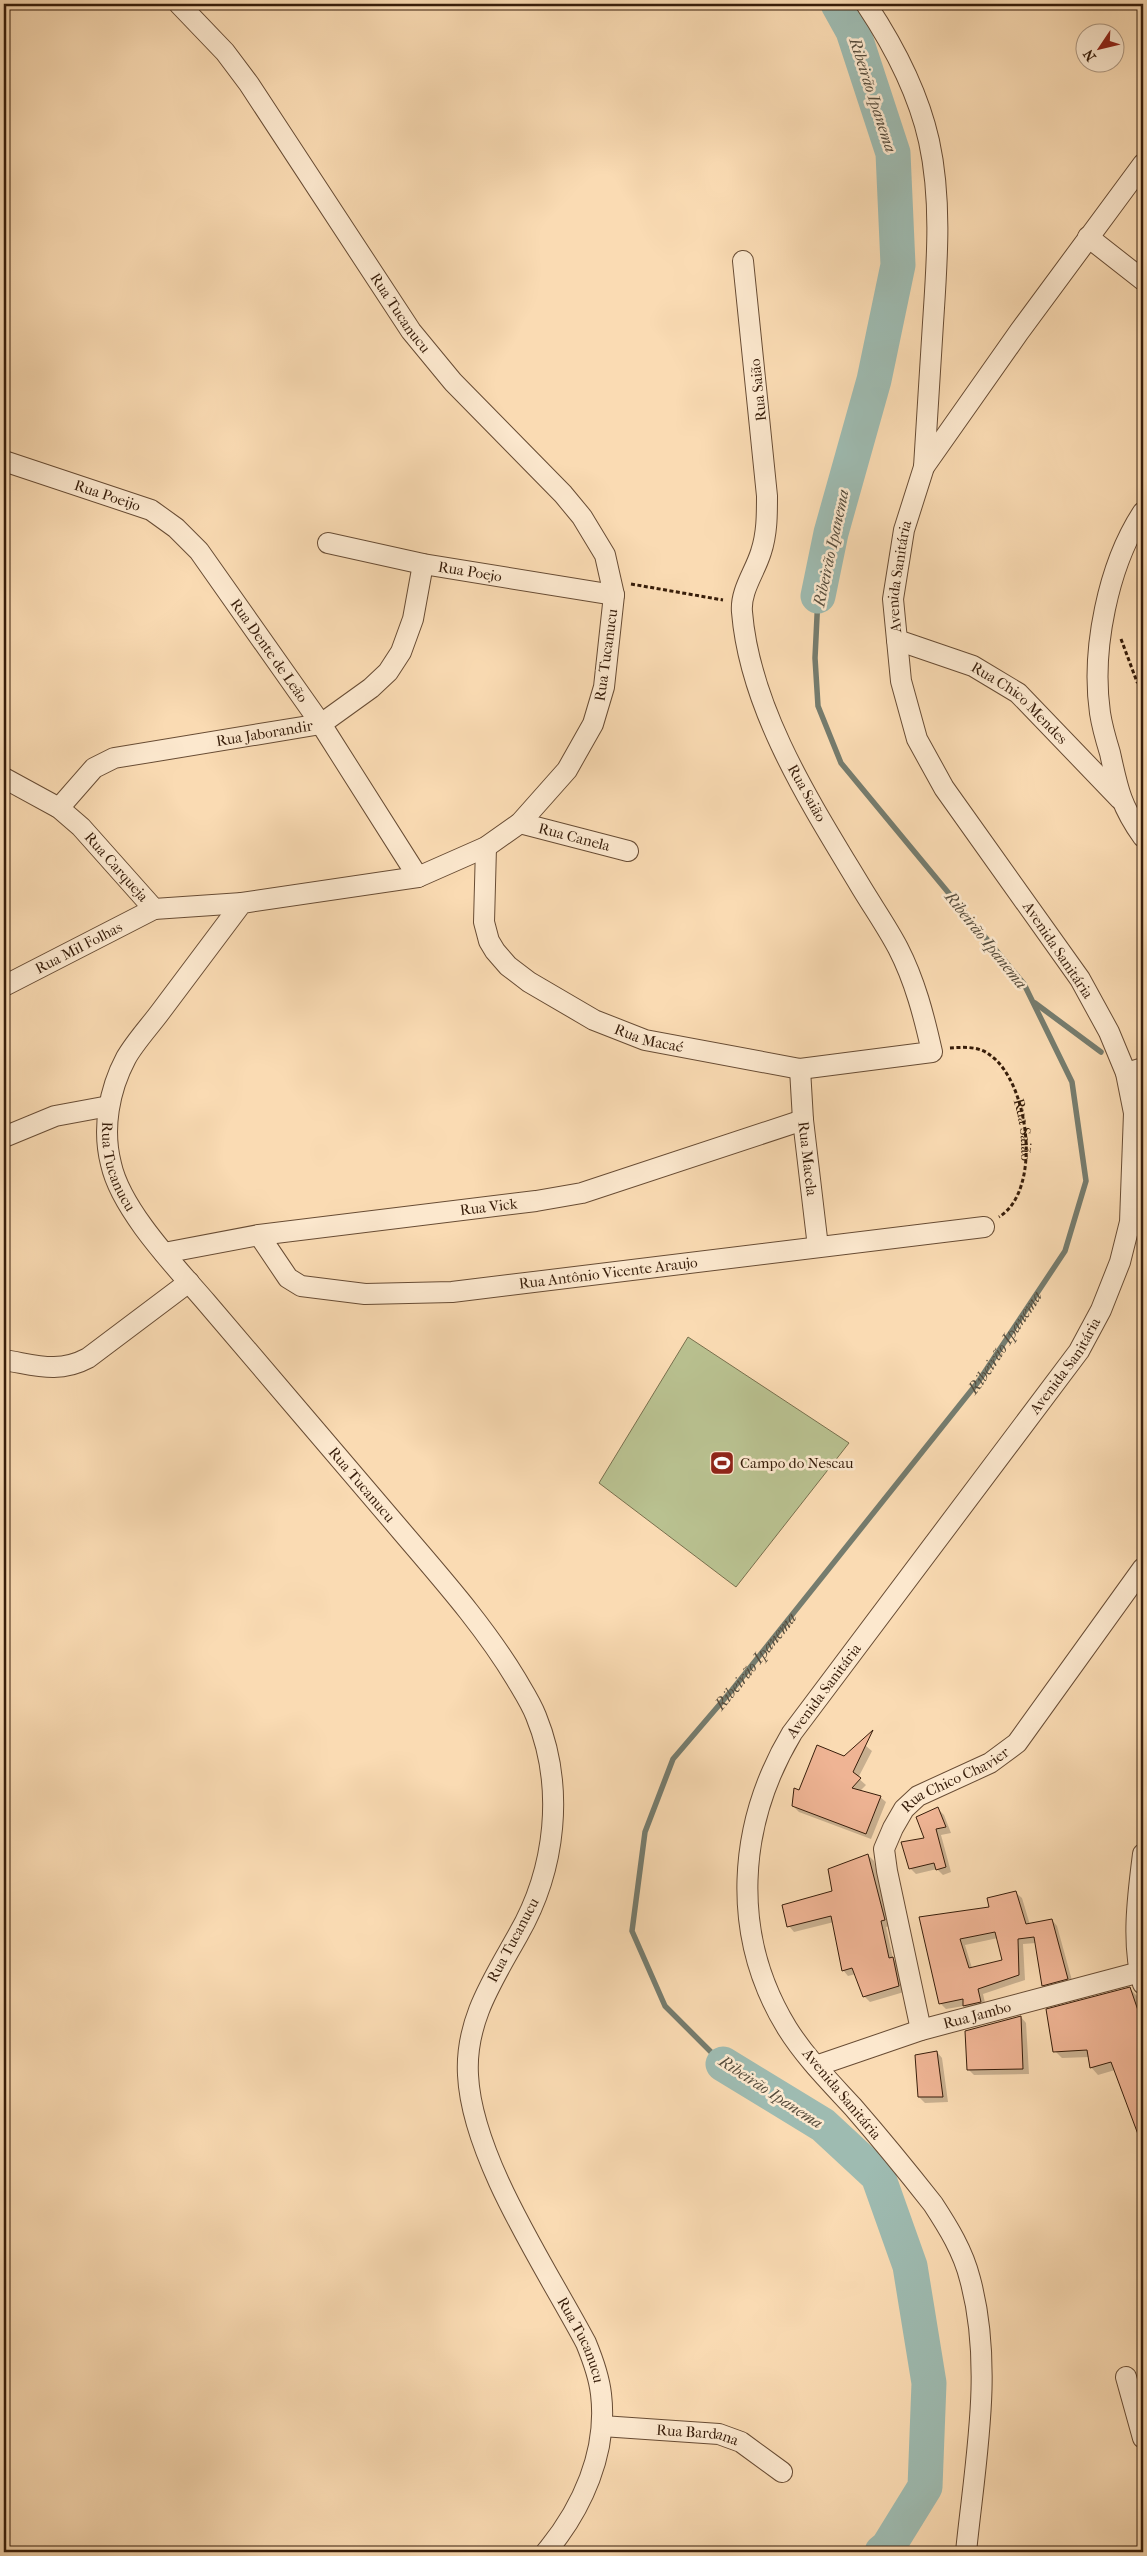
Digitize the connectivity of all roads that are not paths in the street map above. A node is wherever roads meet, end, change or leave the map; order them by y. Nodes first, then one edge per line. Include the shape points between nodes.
1 (179, 4) edge
2 (866, 4) edge
3 (1143, 164) edge
4 (1088, 237) junction
5 (744, 261) dead end
6 (1143, 280) edge
7 (4, 461) edge
8 (924, 467) junction
9 (1143, 512) edge
10 (328, 543) dead end
11 (199, 551) joint
12 (424, 564) junction
13 (613, 588) junction
14 (897, 640) junction
15 (321, 724) junction
16 (4, 778) edge
17 (1120, 799) junction
18 (59, 808) junction
19 (1143, 812) edge
20 (520, 823) junction
21 (1143, 837) edge
22 (486, 846) junction
23 (628, 851) dead end
24 (418, 877) junction
25 (242, 903) junction
26 (154, 909) junction
27 (4, 986) edge
28 (932, 1052) joint
29 (800, 1069) junction
30 (1135, 1071) edge
31 (109, 1106) junction
32 (1139, 1112) edge
33 (802, 1120) junction
34 (4, 1137) edge
35 (984, 1227) road end
36 (259, 1235) junction
37 (818, 1247) junction
38 (164, 1252) junction
39 (188, 1282) junction
40 (4, 1360) edge
41 (1143, 1568) edge
42 (1143, 1854) edge
43 (1141, 1978) edge
44 (921, 2030) junction
45 (816, 2066) junction
46 (1126, 2377) dead end
47 (602, 2426) junction
48 (1143, 2438) edge
49 (782, 2472) dead end
50 (546, 2552) edge
51 (966, 2552) edge

1 - 13 street, Rua Tucanucu via 225,52 249,84 410,331 453,382 582,517 605,555
2 - 8 street via 880,24 919,106 929,142 935,184 935,296
3 - 4 street, Avenida Sanitária
4 - 6 street
4 - 8 street, Avenida Sanitária
5 - 28 street, Rua Saião via 768,496 765,535 741,603 746,640 772,724 822,821 898,947 919,1000
7 - 11 street, Rua Poeijo via 151,510 176,528
8 - 14 street, Avenida Sanitária via 897,559 893,599
9 - 17 street via 1124,546 1106,598 1100,654 1100,714
10 - 12 street, Rua Poejo
11 - 15 street, Rua Dente de Leão
12 - 13 street, Rua Poejo
12 - 15 street, Rua Jaborandir via 414,619 401,652 372,688
13 - 20 street, Rua Tucanucu via 604,687 593,724 567,770
14 - 17 street, Rua Chico Mendes via 973,666 1018,692
14 - 30 street, Avenida Sanitária via 901,681 917,739 944,788 1080,979
15 - 18 street, Rua Jaborandir via 114,758 94,768
15 - 24 street, Rua Dente de Leão
16 - 18 street, Rua Carqueja
17 - 19 street
17 - 21 street
18 - 26 street, Rua Carqueja via 81,827
20 - 22 street, Rua Tucanucu
20 - 23 street, Rua Canela
22 - 24 street, Rua Tucanucu
22 - 29 street, Rua Macaé via 486,933 501,959 529,982 594,1020 630,1035 667,1045
24 - 25 street, Rua Tucanucu
25 - 26 street, Rua Carqueja
25 - 31 street, Rua Tucanucu via 126,1058
26 - 27 street, Rua Mil Folhas
28 - 29 street, Rua Macaé
29 - 33 street, Rua Macela
30 - 32 street, Avenida Sanitária
31 - 34 street via 55,1116
31 - 38 street, Rua Tucanucu via 107,1140 111,1168 132,1208
32 - 45 street, Avenida Sanitária via 1130,1222 1120,1262 1088,1334 1073,1359 816,1698 782,1749 760,1800 748,1858 748,1908 754,1948 767,1991 788,2029
33 - 36 street, Rua Vick via 582,1193
33 - 37 street, Rua Macela
35 - 37 street, Rua Antônio Vicente Araujo
36 - 37 street, Rua Antônio Vicente Araujo via 276,1262 295,1283 315,1289 381,1294 452,1292
36 - 38 street, Rua Vick
38 - 39 street, Rua Tucanucu
39 - 40 street via 73,1366 53,1369
39 - 47 street, Rua Tucanucu via 454,1592 506,1663 535,1712 548,1748 553,1777 553,1818 548,1854 539,1891 477,2014 469,2045 468,2077 474,2112 499,2180 593,2361 602,2395
41 - 44 street, Rua Chico Chavier via 1017,1743 990,1763 918,1796 904,1809 893,1828 884,1849 887,1871
42 - 43 street via 1137,1904
43 - 44 street, Rua Jambo
44 - 45 street, Rua Jambo
45 - 51 street, Avenida Sanitária via 933,2204 948,2226 970,2277 982,2355
46 - 48 street
47 - 49 street, Rua Bardana via 719,2434 741,2442
47 - 50 street, Rua Tucanucu via 595,2461 576,2512

